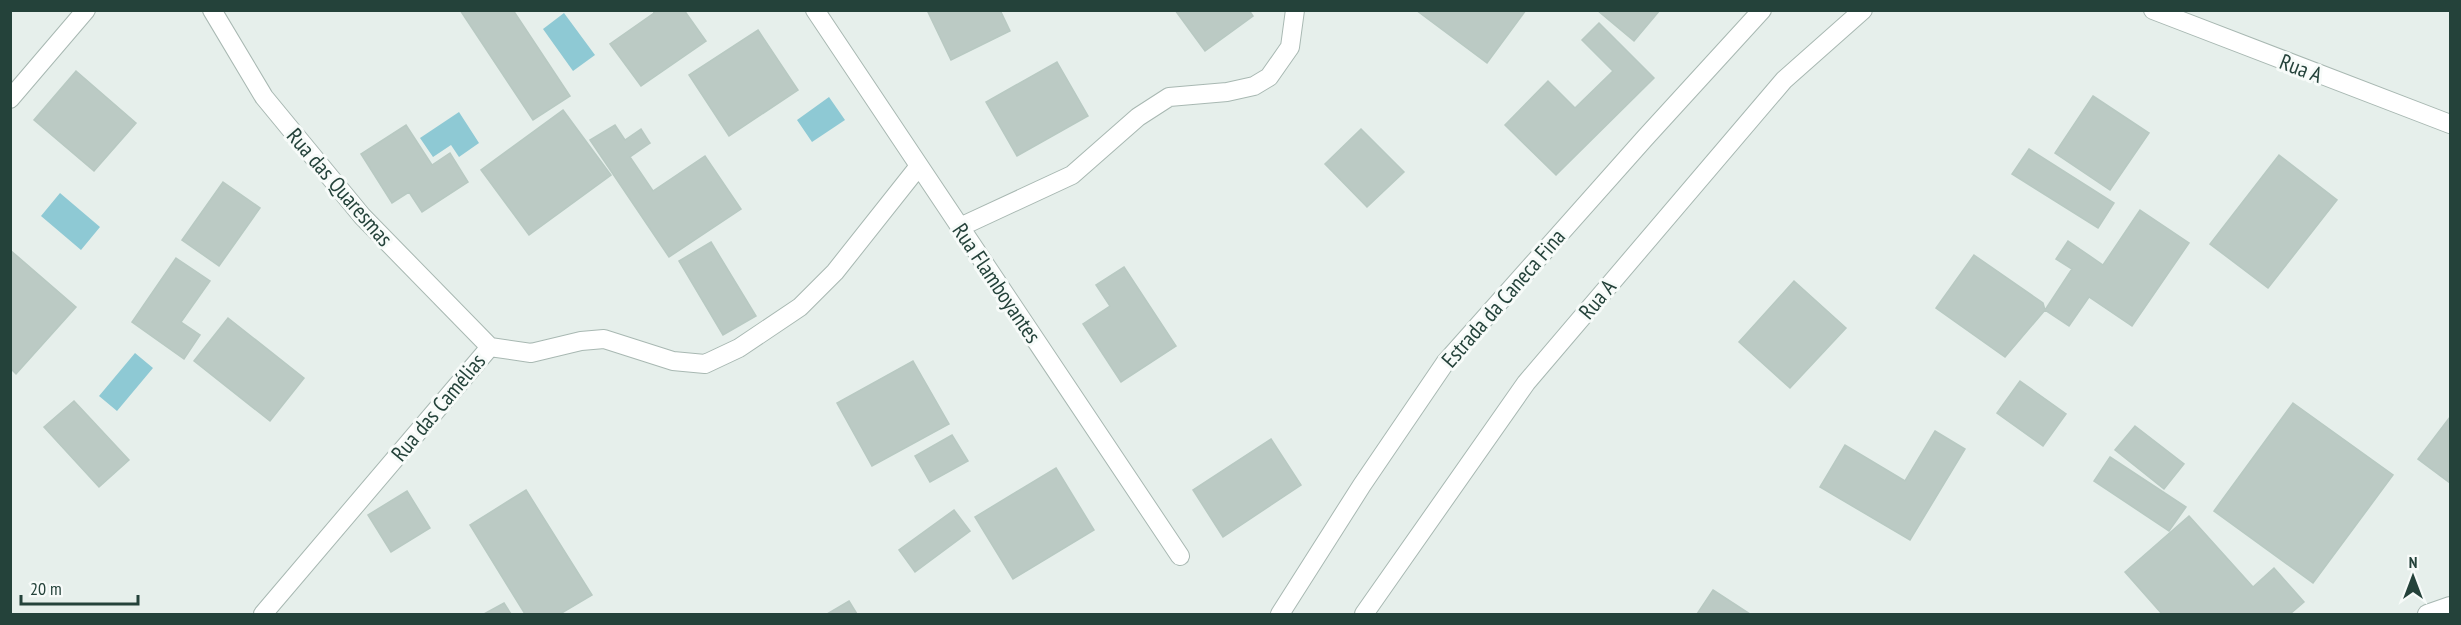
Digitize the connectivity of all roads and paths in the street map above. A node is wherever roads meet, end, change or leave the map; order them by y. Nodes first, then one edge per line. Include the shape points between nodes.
1 (86, 10) edge
2 (212, 10) edge
3 (815, 10) edge
4 (1295, 10) edge
5 (1762, 10) edge
6 (1863, 10) edge
7 (2153, 10) edge
8 (10, 99) edge
9 (2451, 124) edge
10 (919, 166) junction
11 (960, 227) junction
12 (490, 347) junction
13 (1180, 556) dead end
14 (2451, 606) edge
15 (263, 615) edge
16 (1280, 615) edge
17 (1364, 615) edge
18 (2427, 615) edge

1 - 8 street
2 - 12 street, Rua das Quaresmas via 264,97 355,207
3 - 10 street, Rua Flamboyantes
4 - 11 street via 1290,47 1269,77 1254,86 1227,92 1168,98 1138,117 1072,175
5 - 16 street, Estrada da Caneca Fina via 1445,363
6 - 17 street, Rua A via 1784,80 1526,383
7 - 9 street, Rua A
10 - 11 street, Rua Flamboyantes
10 - 12 street, Rua das Camélias via 835,272 800,307 739,348 705,364 673,361 604,339 531,353
11 - 13 street, Rua Flamboyantes
12 - 15 street, Rua das Camélias
14 - 18 street

